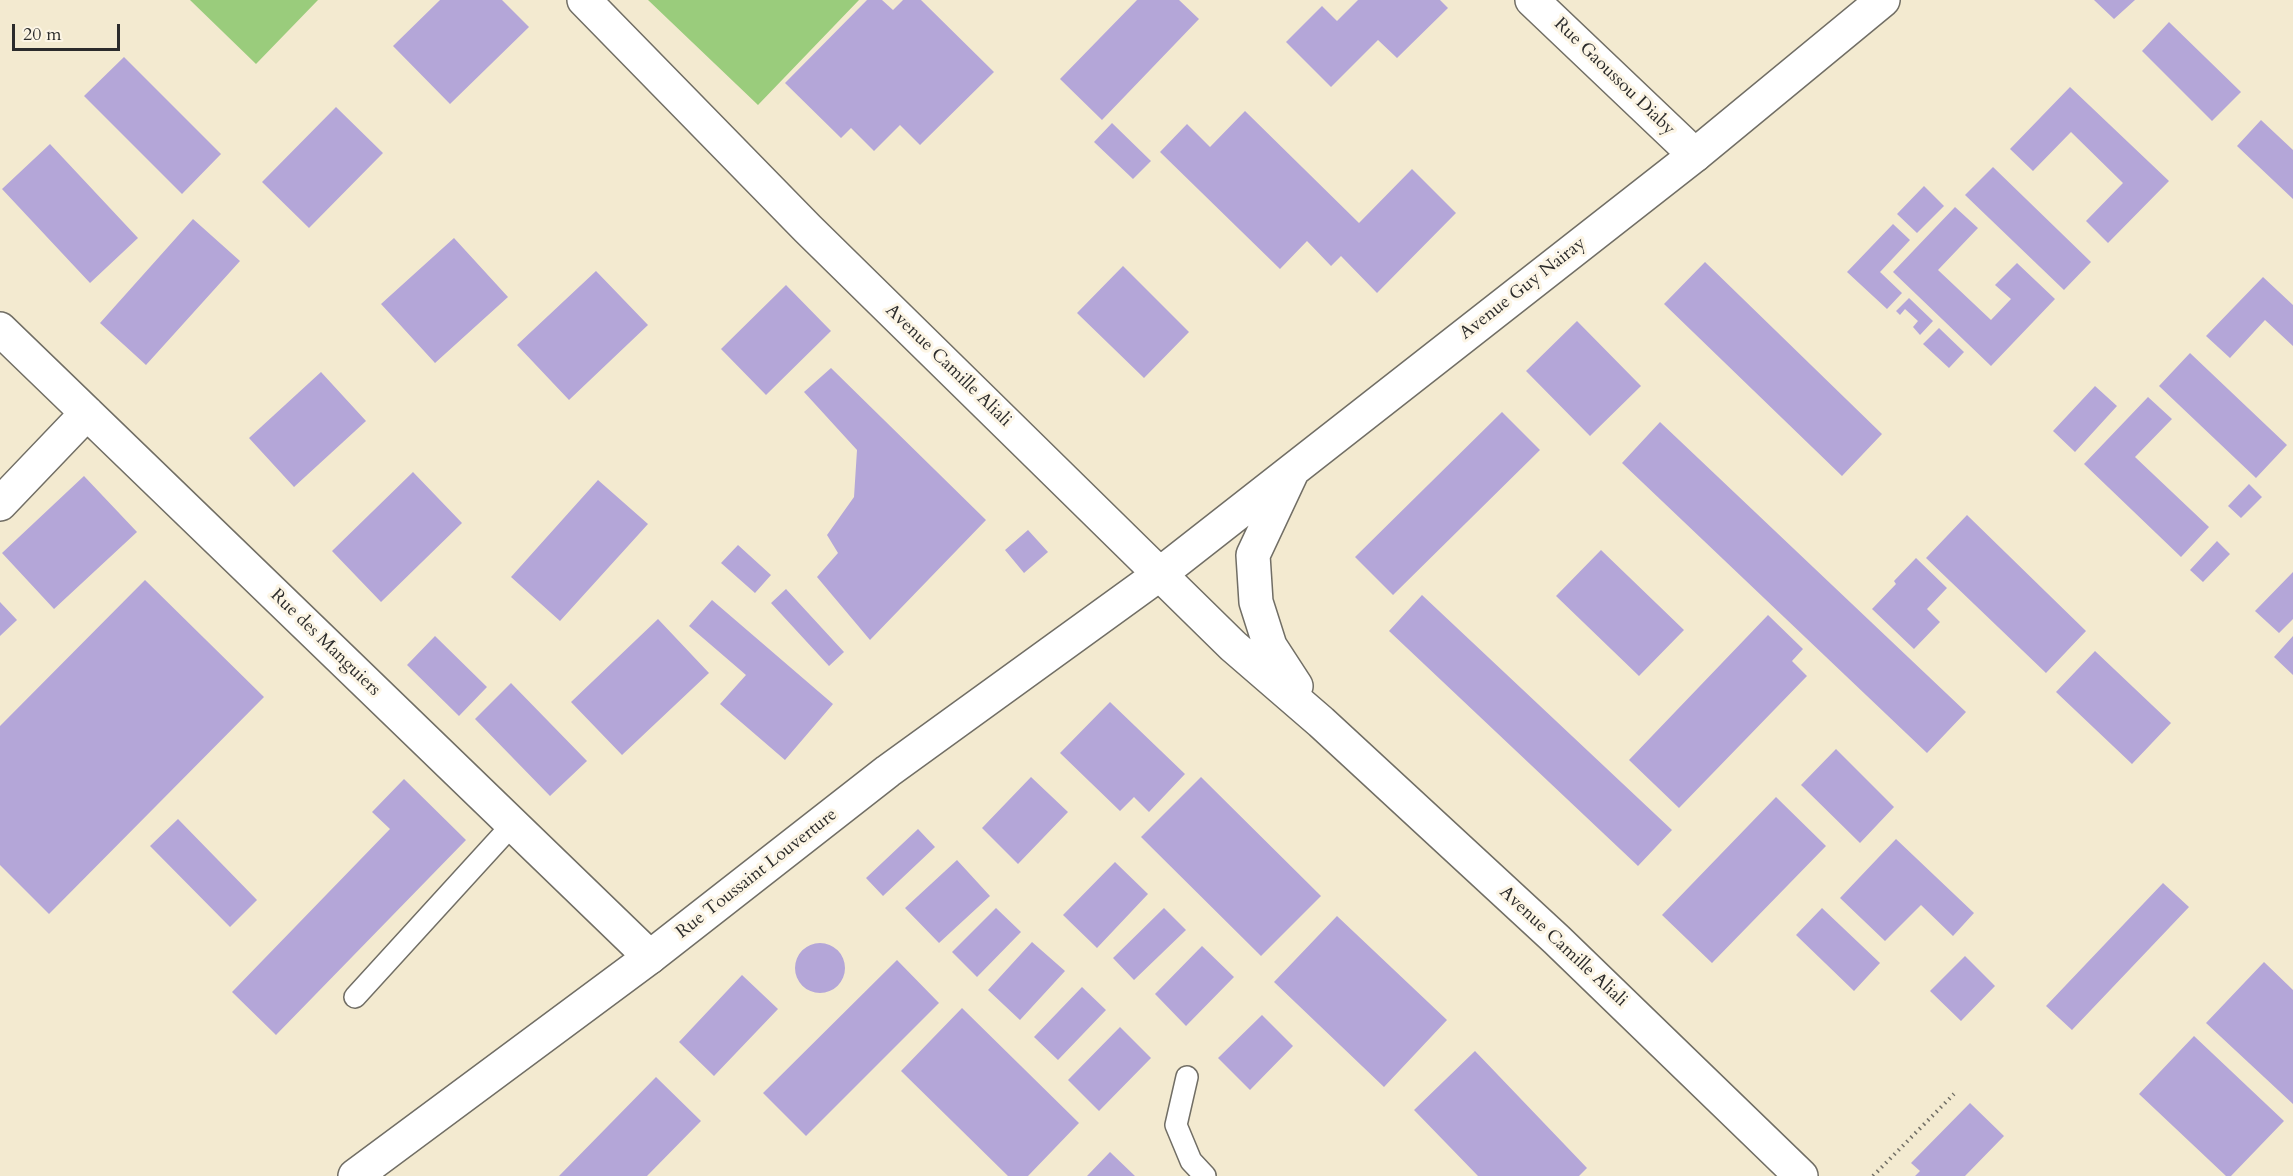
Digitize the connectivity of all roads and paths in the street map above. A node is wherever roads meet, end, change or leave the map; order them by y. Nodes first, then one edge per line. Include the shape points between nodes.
1 (584, 0) edge
2 (1532, 0) edge
3 (1883, 0) edge
4 (1695, 155) junction
5 (0, 329) edge
6 (87, 413) junction
7 (1293, 470) junction
8 (0, 504) edge
9 (1160, 573) junction
10 (1321, 722) junction
11 (512, 825) junction
12 (650, 957) junction
13 (355, 997) dead end
14 (1187, 1077) dead end
15 (1954, 1094) dead end
16 (355, 1176) edge
17 (1205, 1176) edge
18 (1801, 1176) edge
19 (1874, 1176) edge

1 - 9 main road, Avenue Camille Aliali via 816,237
2 - 4 main road, Rue Gaoussou Diaby
3 - 4 main road, Avenue Guy Nairay
4 - 7 main road, Avenue Guy Nairay
5 - 6 main road, Rue des Manguiers
6 - 8 main road
6 - 11 main road, Rue des Manguiers
7 - 9 main road, Avenue Guy Nairay
7 - 10 main road, Avenue Camille Aliali via 1253,555 1256,602 1270,646
9 - 10 main road, Avenue Camille Aliali via 1233,646
9 - 12 main road, Rue Toussaint Louverture via 888,771
10 - 18 main road, Avenue Camille Aliali via 1557,940
11 - 12 main road, Rue des Manguiers
11 - 13 lane
12 - 16 main road, Rue Toussaint Louverture
14 - 17 lane via 1176,1125 1191,1161
15 - 19 path

